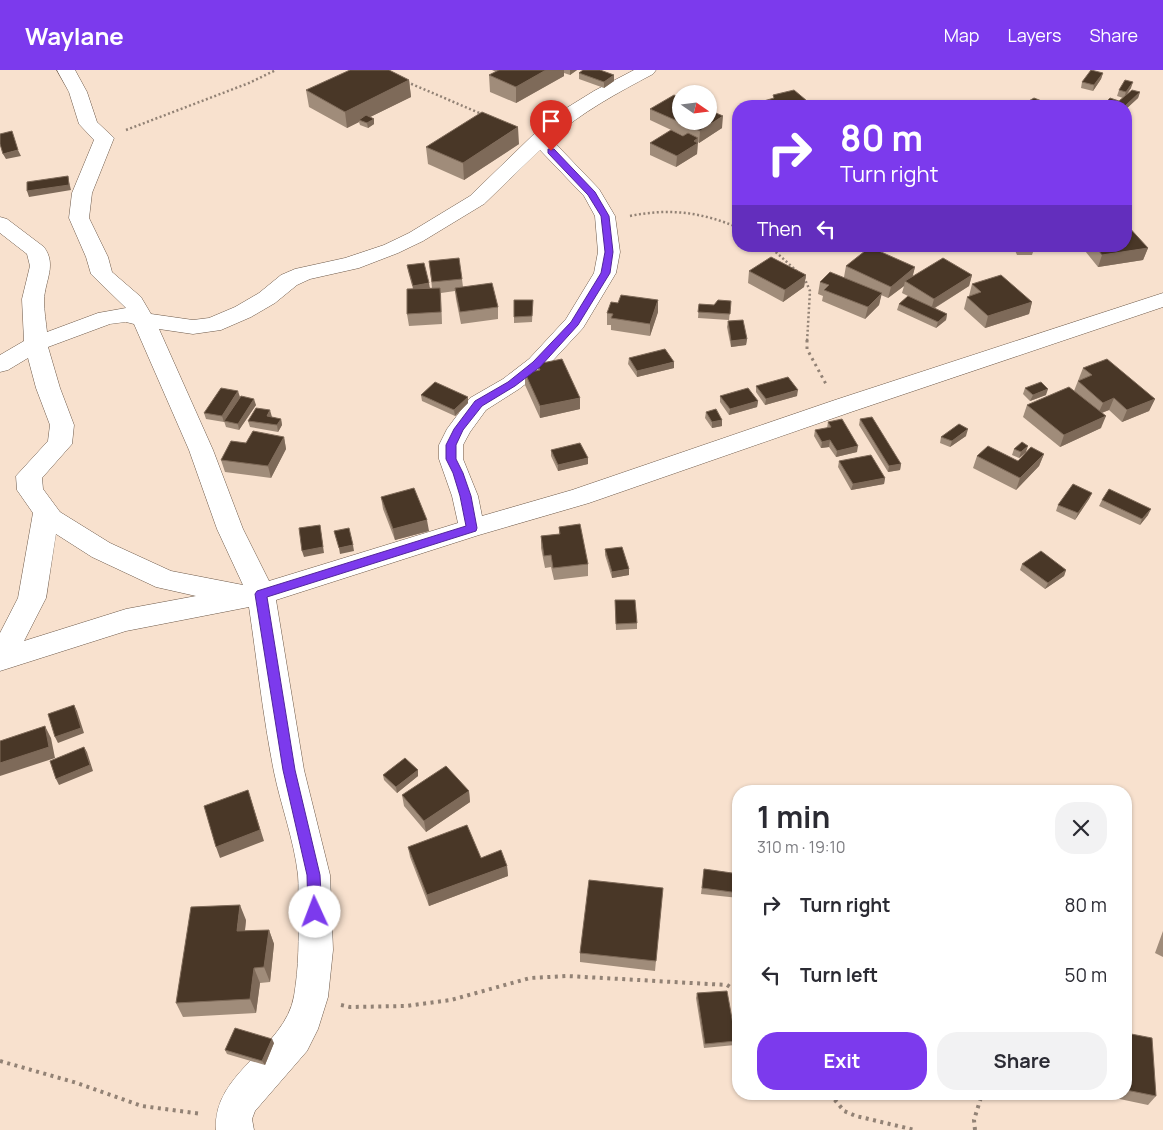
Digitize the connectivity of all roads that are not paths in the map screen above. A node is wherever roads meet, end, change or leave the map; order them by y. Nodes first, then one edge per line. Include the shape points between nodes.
1 (66, 70) edge
2 (647, 70) edge
3 (540, 139) junction
4 (0, 223) edge
5 (1163, 300) edge
6 (143, 318) junction
7 (36, 344) junction
8 (0, 365) edge
9 (46, 512) junction
10 (472, 528) junction
11 (256, 596) junction
12 (1, 659) edge
13 (235, 1124) edge

1 - 6 street via 92,130 104,138 82,193 79,218 102,274 133,302
2 - 3 street via 567,116
3 - 6 street via 477,200 391,249 351,264 303,274 289,280 244,312 213,324 193,327
3 - 10 street via 592,193 605,216 609,252 606,273 575,323 537,364 478,404 459,429 451,445 451,459 458,473
4 - 7 street via 36,251 41,266 33,300
5 - 10 street via 580,497
6 - 7 street via 126,315 106,318
6 - 11 street via 201,450
7 - 8 street
7 - 9 street via 62,425 60,444 29,476 30,490
9 - 11 street via 51,519 101,550 166,580
9 - 12 street via 32,598
10 - 11 street
11 - 12 street via 126,620
11 - 13 street via 289,770 314,875 316,950 312,997 306,1017 294,1039 241,1100

